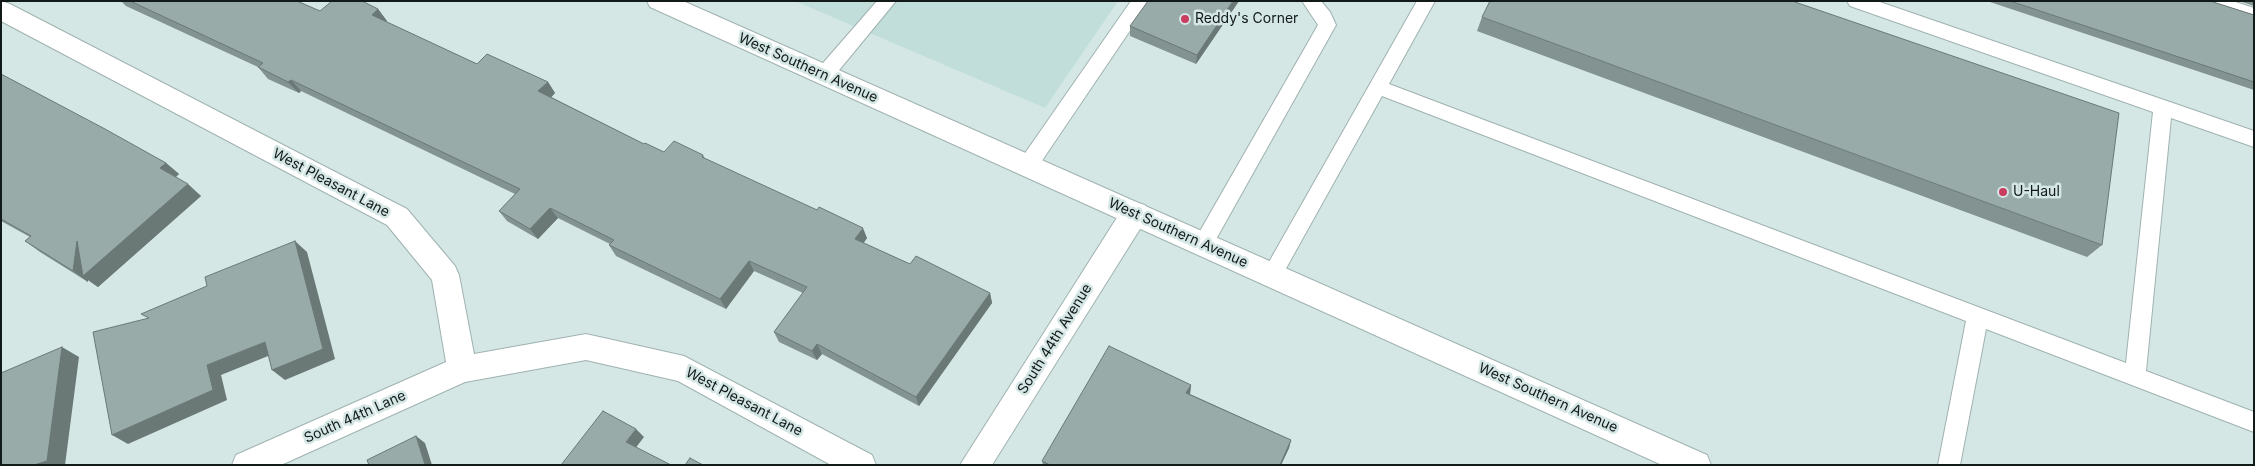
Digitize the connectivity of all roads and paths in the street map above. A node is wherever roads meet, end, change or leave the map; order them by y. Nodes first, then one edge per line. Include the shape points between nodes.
1 (660, 1) edge
2 (886, 1) edge
3 (1141, 1) edge
4 (1311, 1) edge
5 (1426, 1) edge
6 (1856, 1) edge
7 (2211, 1) edge
8 (1, 10) edge
9 (2254, 15) edge
10 (824, 74) junction
11 (1378, 86) junction
12 (2164, 107) junction
13 (2254, 139) edge
14 (1028, 165) junction
15 (1135, 213) junction
16 (1203, 244) junction
17 (1272, 275) junction
18 (1978, 316) junction
19 (462, 370) junction
20 (2135, 376) junction
21 (2254, 422) edge
22 (247, 465) edge
23 (861, 465) edge
24 (975, 465) edge
25 (1696, 465) edge
26 (1949, 465) edge

1 - 10 street, West Southern Avenue
2 - 10 lane
3 - 14 lane
4 - 16 lane via 1327,25
5 - 11 lane
6 - 12 lane
7 - 9 lane
8 - 19 street, West Pleasant Lane via 397,217 445,275
10 - 14 street, West Southern Avenue
11 - 17 lane
11 - 18 lane
12 - 13 lane
12 - 20 lane
14 - 15 street, West Southern Avenue
15 - 16 street, West Southern Avenue
15 - 24 street, South 44th Avenue
16 - 17 street, West Southern Avenue
17 - 25 street, West Southern Avenue
18 - 20 lane
18 - 26 lane
19 - 22 street, South 44th Lane
19 - 23 street, West Pleasant Lane via 586,347 684,369
20 - 21 lane

